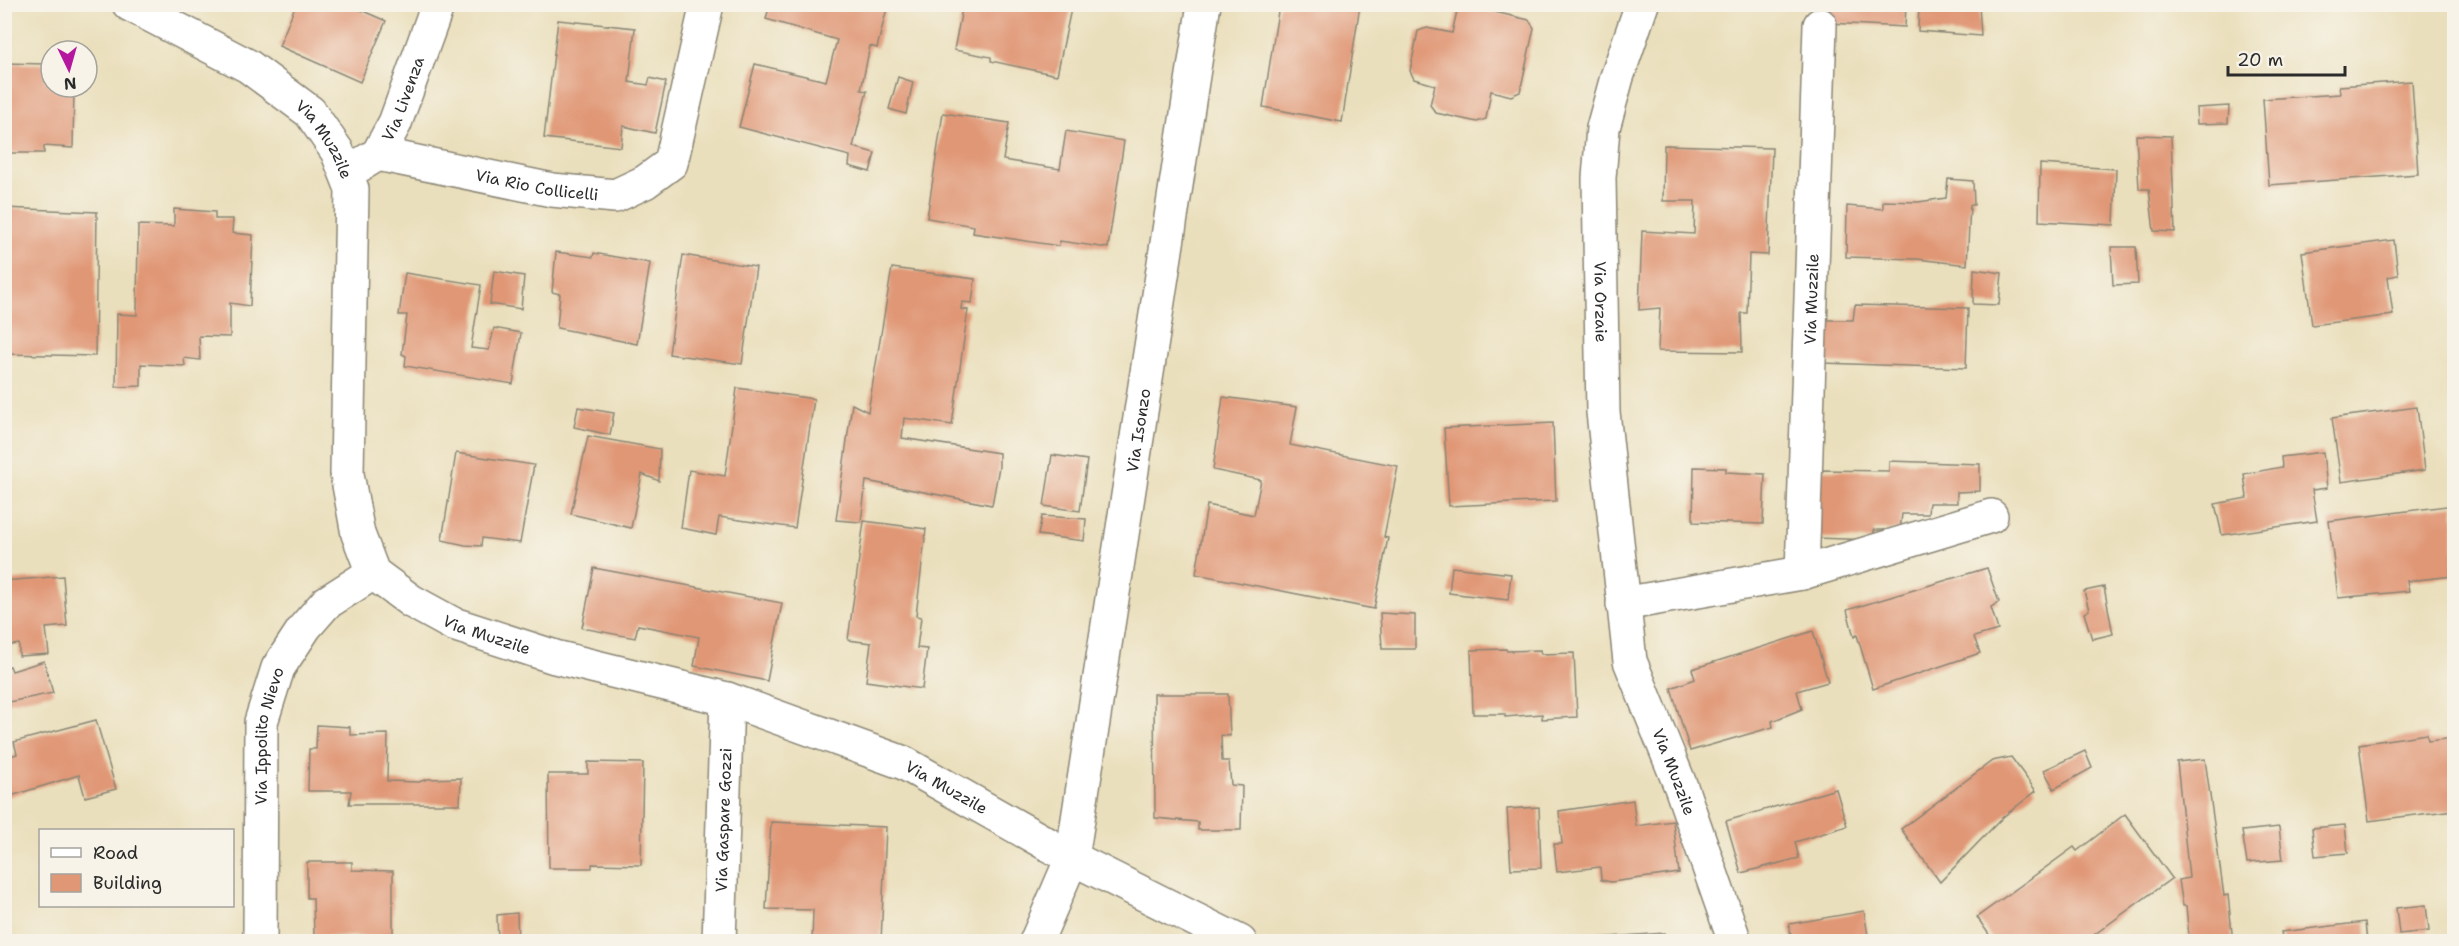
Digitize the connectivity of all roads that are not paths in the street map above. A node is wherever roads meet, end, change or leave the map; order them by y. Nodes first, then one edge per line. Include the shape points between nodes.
1 (129, 4) edge
2 (438, 4) edge
3 (707, 4) edge
4 (1204, 4) edge
5 (1642, 4) edge
6 (1820, 25) dead end
7 (378, 154) junction
8 (345, 170) junction
9 (1991, 516) dead end
10 (373, 573) junction
11 (1802, 573) junction
12 (1623, 604) junction
13 (728, 699) junction
14 (1072, 858) junction
15 (260, 942) edge
16 (720, 942) edge
17 (1036, 942) edge
18 (1240, 942) edge
19 (1735, 942) edge

1 - 8 street, Via Muzzile via 248,66 310,112
2 - 7 street, Via Livenza via 395,123
3 - 7 street, Via Rio Collicelli via 671,163 645,182 615,196 552,190
4 - 14 street, Via Isonzo
5 - 12 street, Via Orzaie via 1603,128 1599,178 1603,412
6 - 11 street, Via Muzzile
7 - 8 street, Via Livenza
8 - 10 street, Via Muzzile via 352,189 348,474 358,534
9 - 11 street
10 - 13 street, Via Muzzile via 411,601 453,624 555,657
10 - 15 street, Via Ippolito Nievo via 326,603 305,627 278,668 261,722
11 - 12 street
12 - 19 street, Via Muzzile via 1630,662 1681,787
13 - 14 street, Via Muzzile via 904,763
13 - 16 street, Via Gaspare Gozzi
14 - 17 street, Via Isonzo
14 - 18 street, Via Muzzile

